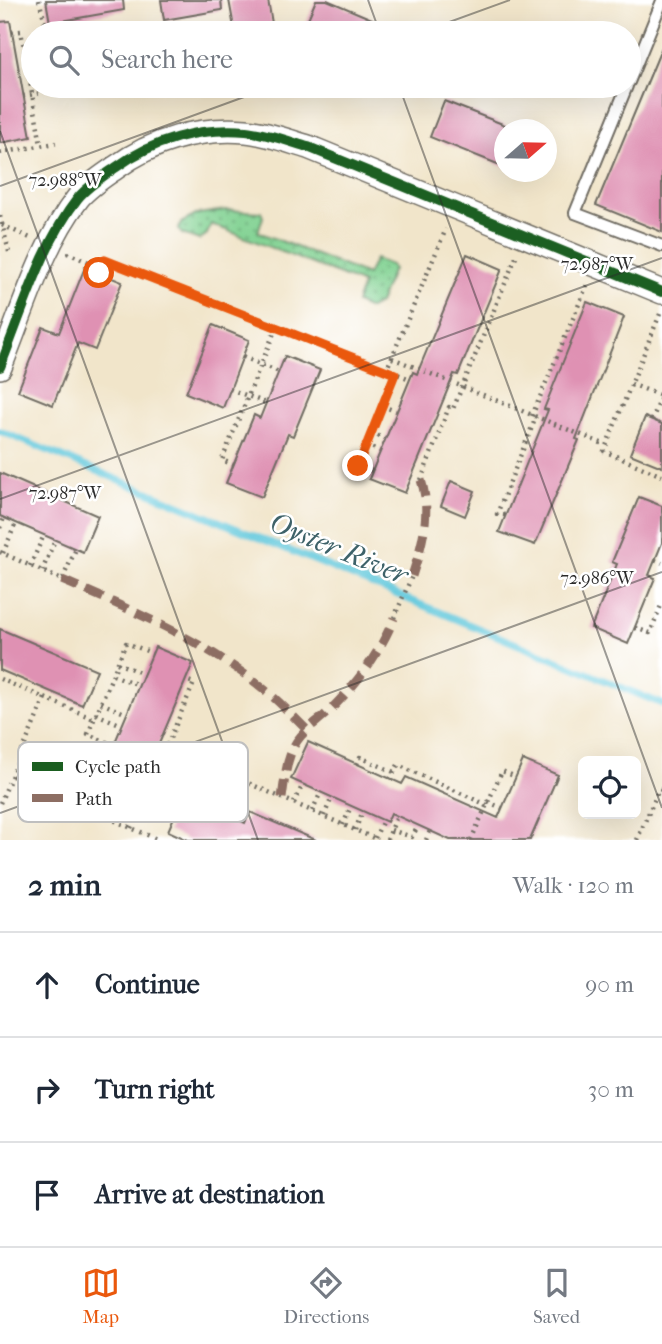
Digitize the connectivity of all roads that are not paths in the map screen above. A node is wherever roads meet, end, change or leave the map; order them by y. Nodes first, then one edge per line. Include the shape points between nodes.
1 (662, 1) edge
2 (641, 52) edge
3 (622, 98) edge
4 (662, 246) edge
5 (661, 303) edge
6 (0, 367) edge

1 - 2 lane
3 - 4 lane via 575,213
5 - 6 street via 308,147 248,131 217,131 156,144 87,189 50,246

